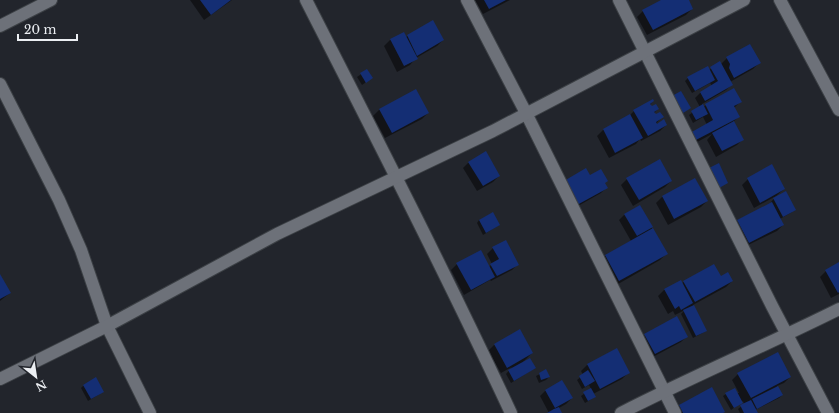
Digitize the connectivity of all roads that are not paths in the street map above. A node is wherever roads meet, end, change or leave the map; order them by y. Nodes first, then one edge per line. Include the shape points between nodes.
1 (51, 0) edge
2 (306, 0) edge
3 (467, 0) edge
4 (619, 0) edge
5 (744, 0) edge
6 (780, 0) edge
7 (0, 26) edge
8 (644, 52) junction
9 (0, 84) edge
10 (839, 110) edge
11 (526, 113) junction
12 (397, 177) junction
13 (839, 309) edge
14 (107, 326) junction
15 (787, 335) junction
16 (0, 379) edge
17 (664, 391) junction
18 (150, 413) edge
19 (511, 413) edge
20 (621, 413) edge
21 (675, 413) edge
22 (828, 413) edge

1 - 7 street
2 - 12 street
3 - 11 street
4 - 8 street
5 - 8 street
6 - 10 street
8 - 11 street
8 - 15 street
9 - 14 street via 62,207 81,250
11 - 12 street
11 - 17 street
12 - 14 street via 277,234
12 - 19 street via 468,319
13 - 15 street
14 - 16 street
14 - 18 street
15 - 17 street
15 - 22 street
17 - 20 street
17 - 21 street

